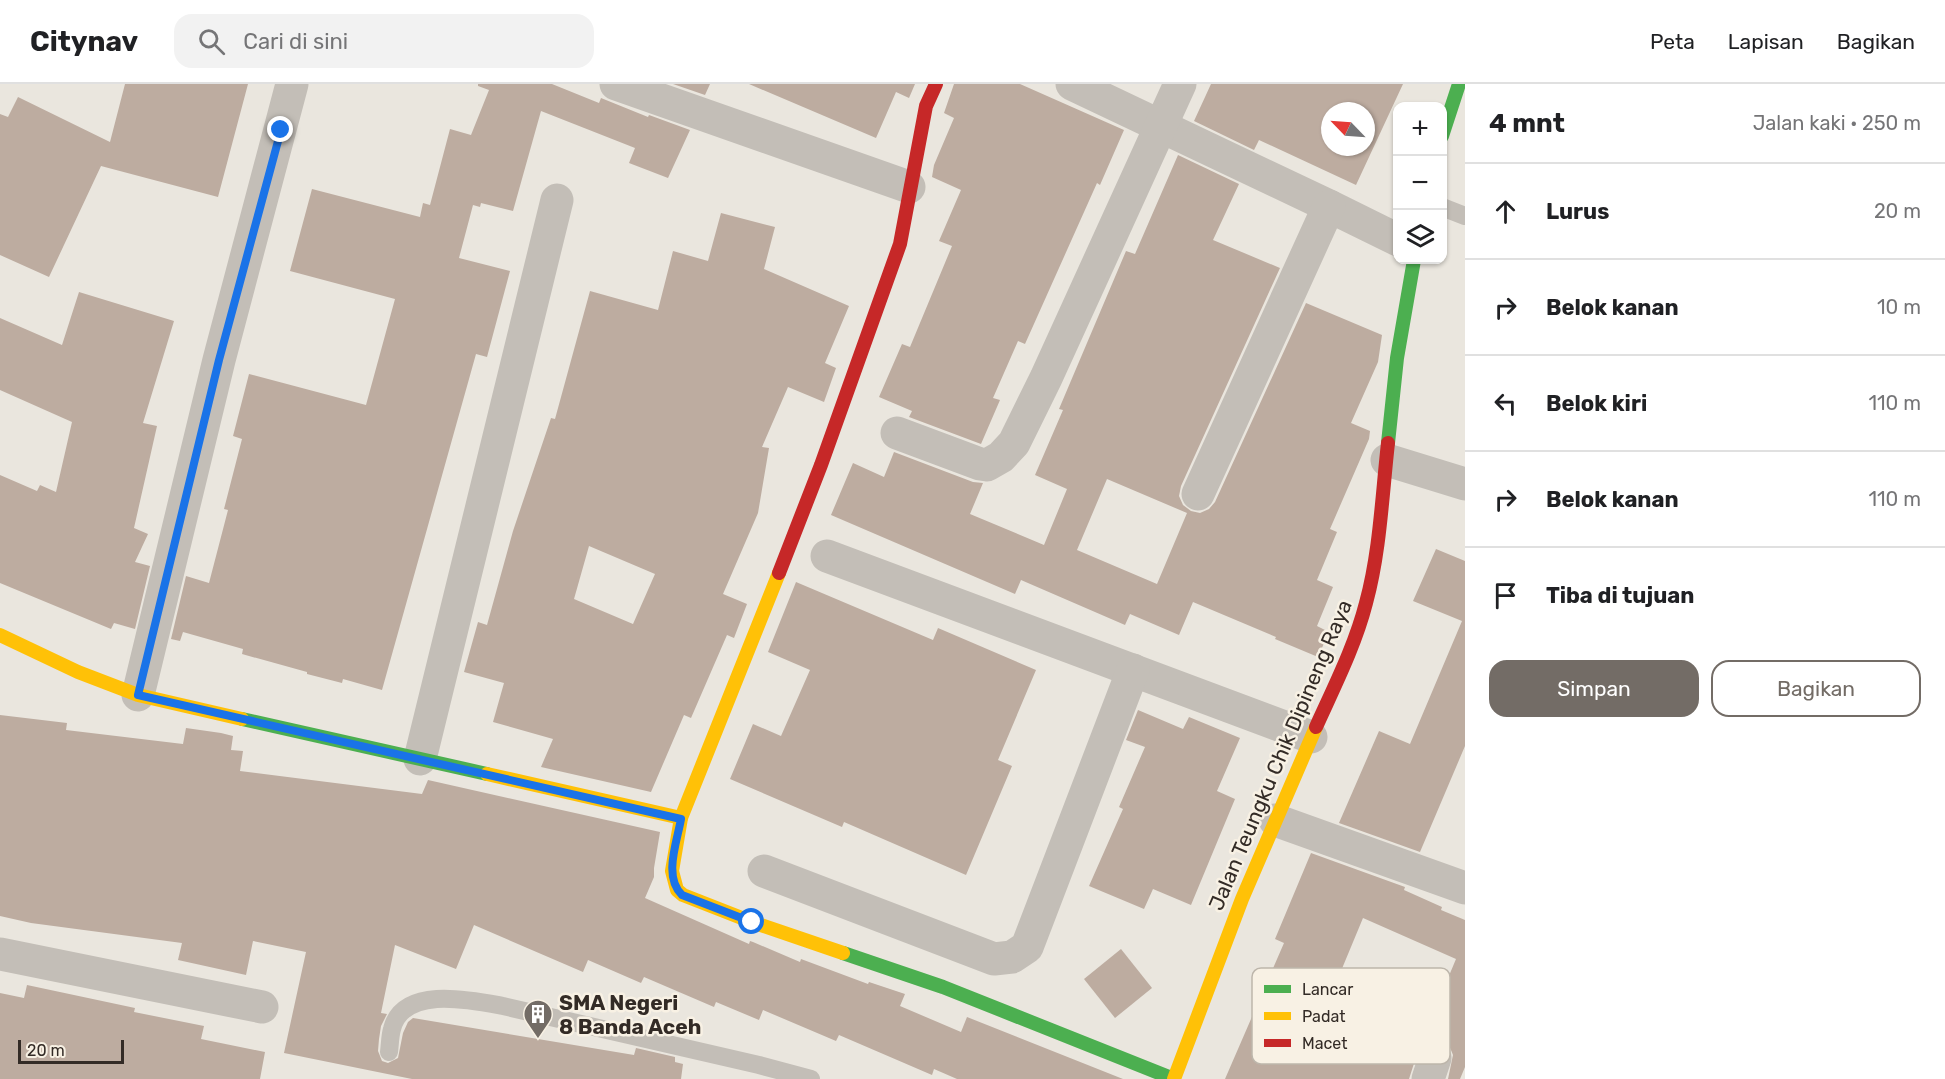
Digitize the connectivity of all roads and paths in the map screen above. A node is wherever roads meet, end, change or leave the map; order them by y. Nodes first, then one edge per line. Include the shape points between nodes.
1 (292, 84) edge
2 (615, 84) edge
3 (936, 84) edge
4 (1072, 84) edge
5 (1180, 84) edge
6 (1459, 84) edge
7 (1447, 123) edge
8 (1161, 126) junction
9 (909, 187) junction
10 (556, 200) dead end
11 (1329, 206) junction
12 (1447, 209) edge
13 (1465, 216) edge
14 (1393, 238) edge
15 (1413, 264) edge
16 (897, 434) dead end
17 (1387, 460) junction
18 (1465, 484) edge
19 (1198, 494) dead end
20 (827, 556) dead end
21 (0, 635) edge
22 (1133, 670) junction
23 (138, 695) junction
24 (1311, 737) junction
25 (420, 759) junction
26 (681, 819) junction
27 (1275, 820) junction
28 (764, 871) dead end
29 (1465, 888) edge
30 (0, 954) edge
31 (262, 1008) dead end
32 (389, 1052) dead end
33 (811, 1079) edge
34 (1174, 1079) edge

1 - 23 street via 219,360
2 - 9 street
3 - 9 street via 926,105
4 - 8 street
5 - 8 street
6 - 7 street
8 - 11 street
8 - 16 street via 1014,442 987,465
9 - 26 street via 900,244 825,454
10 - 25 street
11 - 14 street
11 - 19 street
12 - 13 lane
15 - 17 street, Jalan Teungku Chik Dipineng Raya via 1397,358
17 - 18 street
17 - 24 street, Jalan Teungku Chik Dipineng Raya via 1366,605
20 - 22 street
21 - 23 street
22 - 24 street
22 - 28 street via 1027,947 1012,957 994,958
23 - 25 street
24 - 27 street, Jalan Teungku Chik Dipineng Raya
25 - 26 street
26 - 34 street via 672,871 682,895 943,987
27 - 29 street
27 - 34 street, Jalan Teungku Chik Dipineng Raya
30 - 31 street
32 - 33 lane via 392,1028 405,1007 424,1000 468,1000

